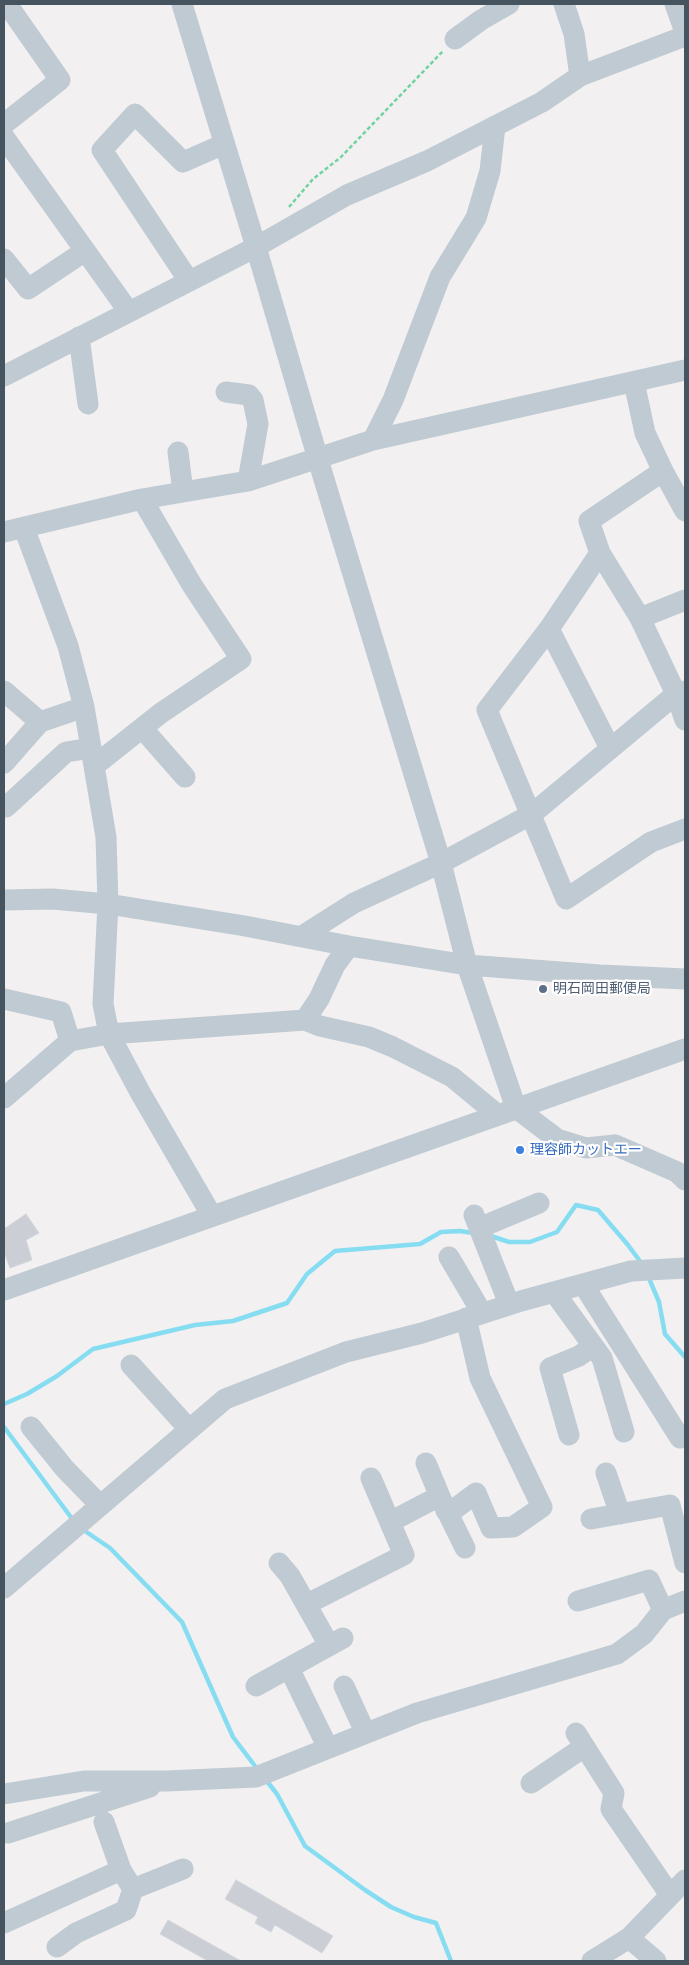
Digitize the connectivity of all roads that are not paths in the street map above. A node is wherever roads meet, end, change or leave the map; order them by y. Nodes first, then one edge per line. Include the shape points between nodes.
1 (8, 4) edge
2 (182, 4) edge
3 (509, 4) edge
4 (564, 4) edge
5 (675, 4) edge
6 (685, 32) edge
7 (685, 36) edge
8 (455, 39) road end
9 (580, 76) junction
10 (4, 124) edge
11 (495, 126) junction
12 (4, 137) edge
13 (224, 144) junction
14 (256, 247) junction
15 (85, 251) junction
16 (6, 266) edge
17 (189, 281) junction
18 (129, 312) junction
19 (79, 337) junction
20 (685, 370) edge
21 (4, 376) edge
22 (634, 382) junction
23 (226, 392) dead end
24 (88, 404) dead end
25 (373, 440) junction
26 (178, 452) dead end
27 (318, 459) junction
28 (663, 471) junction
29 (248, 481) junction
30 (183, 492) junction
31 (142, 499) junction
32 (685, 511) edge
33 (14, 530) edge
34 (600, 553) junction
35 (685, 600) edge
36 (640, 618) junction
37 (548, 629) junction
38 (4, 691) edge
39 (681, 692) edge
40 (84, 707) junction
41 (685, 720) edge
42 (40, 722) junction
43 (142, 728) junction
44 (610, 748) junction
45 (92, 757) junction
46 (4, 763) edge
47 (186, 777) dead end
48 (4, 807) edge
49 (532, 814) junction
50 (685, 829) edge
51 (441, 864) junction
52 (4, 900) edge
53 (108, 904) junction
54 (302, 936) junction
55 (349, 946) junction
56 (467, 965) junction
57 (685, 979) edge
58 (4, 999) edge
59 (305, 1020) junction
60 (109, 1034) junction
61 (70, 1041) junction
62 (685, 1049) edge
63 (4, 1098) edge
64 (507, 1111) junction
65 (685, 1180) edge
66 (539, 1203) dead end
67 (212, 1216) junction
68 (450, 1257) dead end
69 (685, 1268) edge
70 (583, 1284) junction
71 (4, 1290) edge
72 (554, 1292) junction
73 (509, 1304) junction
74 (474, 1315) junction
75 (593, 1346) junction
76 (131, 1365) dead end
77 (31, 1427) dead end
78 (189, 1428) junction
79 (624, 1432) dead end
80 (569, 1435) dead end
81 (680, 1438) dead end
82 (426, 1463) dead end
83 (606, 1473) dead end
84 (371, 1478) dead end
85 (100, 1505) junction
86 (444, 1505) junction
87 (620, 1514) junction
88 (591, 1519) dead end
89 (390, 1522) junction
90 (681, 1526) edge
91 (465, 1548) dead end
92 (279, 1562) dead end
93 (685, 1563) edge
94 (4, 1588) edge
95 (578, 1601) dead end
96 (685, 1601) edge
97 (307, 1604) junction
98 (663, 1610) junction
99 (289, 1668) junction
100 (256, 1686) dead end
101 (344, 1686) dead end
102 (365, 1732) junction
103 (328, 1748) junction
104 (167, 1781) junction
105 (531, 1783) dead end
106 (4, 1794) edge
107 (104, 1822) dead end
108 (8, 1833) dead end
109 (182, 1869) dead end
110 (122, 1870) junction
111 (685, 1880) edge
112 (133, 1889) junction
113 (670, 1895) junction
114 (4, 1923) edge
115 (629, 1938) junction
116 (57, 1948) dead end
117 (592, 1961) edge
118 (656, 1961) edge

1 - 10 street via 60,80
2 - 13 street
3 - 8 street
4 - 9 street via 574,34
5 - 6 street
7 - 9 street
9 - 11 street via 542,102
11 - 14 street via 427,161 347,195
11 - 25 street via 490,172 476,218 440,277 393,400
12 - 15 street
13 - 14 street
13 - 17 street via 183,162 135,114 102,150
14 - 17 street
14 - 27 street
15 - 16 street via 28,289
15 - 18 street
17 - 18 street
18 - 19 street
19 - 21 street
19 - 24 street
20 - 22 street
22 - 25 street
22 - 28 street via 645,433
23 - 29 street via 249,395 253,400 258,424
25 - 27 street
26 - 30 street
27 - 29 street
27 - 51 street
28 - 32 street
28 - 34 street via 589,521
29 - 30 street
30 - 31 street
31 - 33 street
31 - 43 street via 192,585 241,659
33 - 40 street via 68,646
34 - 36 street
34 - 37 street
35 - 36 street
36 - 39 street
37 - 44 street
37 - 49 street via 487,710
38 - 42 street
39 - 41 street
39 - 44 street
40 - 42 street
40 - 45 street
42 - 46 street
43 - 45 street
43 - 47 street
44 - 49 street
45 - 48 street via 66,752
45 - 53 street via 106,837
49 - 50 street via 566,899 650,842
49 - 51 street
51 - 54 street via 354,903
51 - 56 street
52 - 53 street via 52,899
53 - 54 street
53 - 60 street via 104,1004
54 - 55 street
55 - 56 street
55 - 59 street
56 - 57 street
56 - 64 street
58 - 61 street via 61,1012
59 - 60 street
59 - 64 street via 369,1037 393,1047 452,1077
60 - 61 street
60 - 67 street
61 - 63 street
62 - 64 street
64 - 65 street via 557,1140 586,1148 615,1145 676,1172
64 - 67 street
66 - 73 street via 477,1221
67 - 71 street
68 - 74 street
69 - 70 street via 631,1271
70 - 72 street
70 - 81 street
72 - 73 street
72 - 75 street
73 - 74 street
74 - 78 street via 301,1368 225,1399
74 - 86 street via 480,1378 542,1507 512,1527 491,1528 476,1493 456,1508
75 - 79 street via 602,1358
75 - 80 street via 579,1356 550,1368
76 - 78 street
77 - 85 street
78 - 85 street
82 - 86 street
83 - 87 street
84 - 89 street
85 - 94 street
86 - 89 street via 430,1501
86 - 91 street
87 - 88 street
87 - 90 street via 670,1505
89 - 97 street via 404,1555
90 - 93 street
92 - 97 street
95 - 98 street via 649,1580
96 - 98 street
97 - 99 street via 336,1642
98 - 102 street via 644,1634 617,1654 417,1713
99 - 100 street
99 - 103 street
101 - 102 street
102 - 103 street
103 - 104 street via 256,1777
104 - 106 street via 84,1781
104 - 108 street
105 - 113 street via 580,1740 614,1793 611,1809
107 - 110 street
109 - 112 street
110 - 112 street
110 - 114 street
111 - 113 street
112 - 116 street via 126,1910 76,1933
113 - 115 street
115 - 117 street
115 - 118 street

